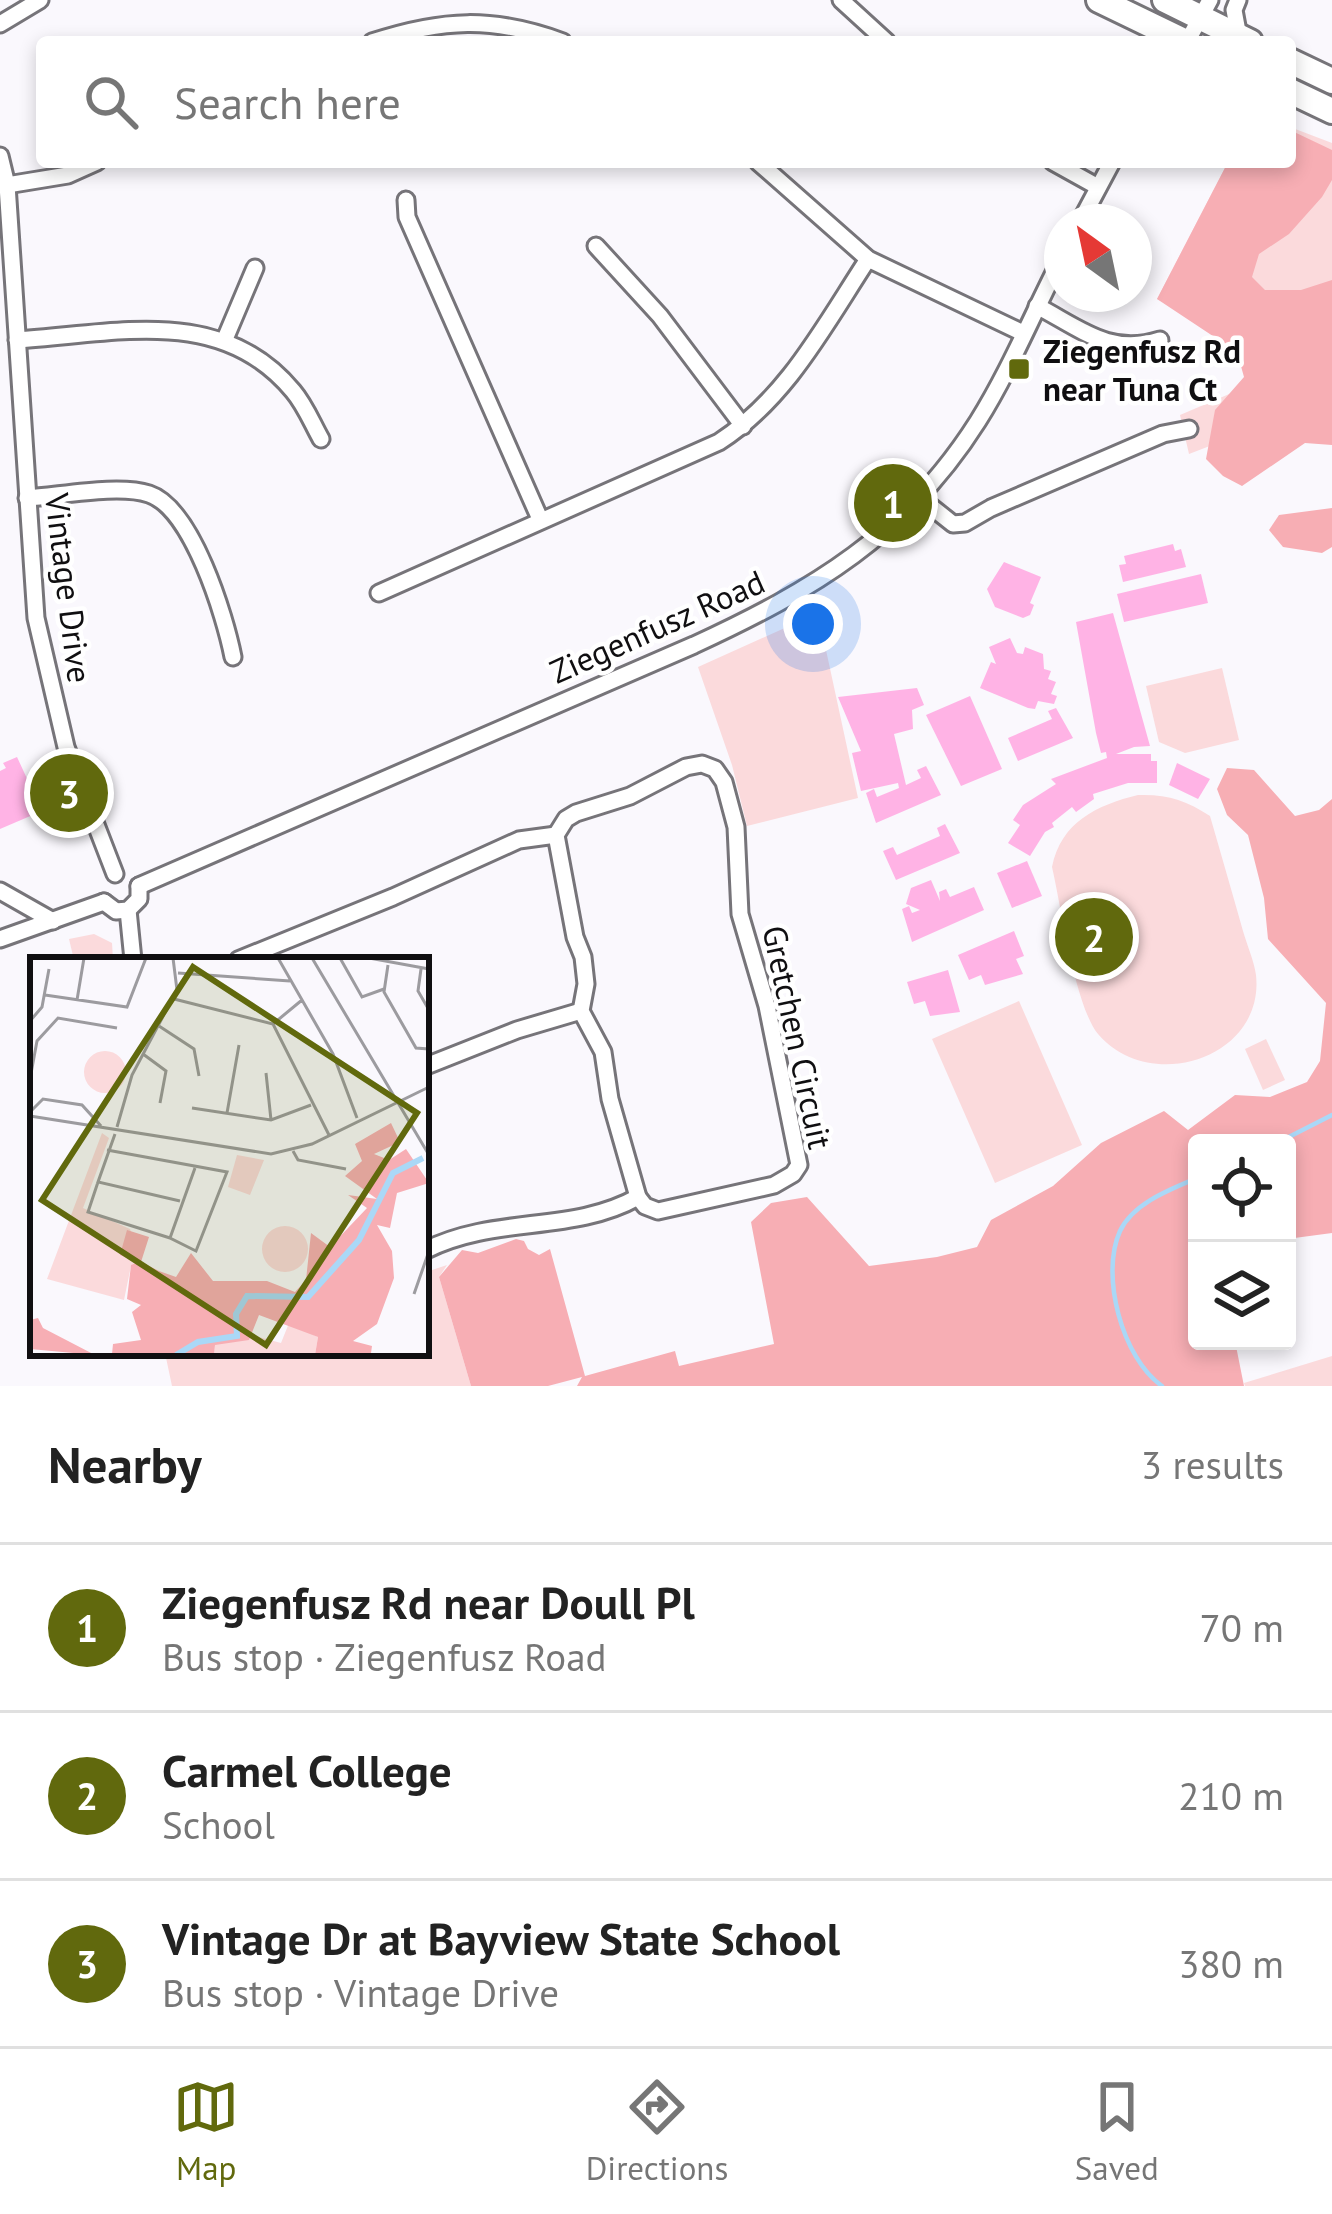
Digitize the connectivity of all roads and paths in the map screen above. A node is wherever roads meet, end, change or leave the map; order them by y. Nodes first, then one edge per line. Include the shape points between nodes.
1 (40, 0) edge
2 (492, 0) edge
3 (841, 0) edge
4 (1099, 0) edge
5 (1238, 0) edge
6 (1189, 6) edge
7 (490, 22) junction
8 (0, 23) edge
9 (390, 36) edge
10 (541, 36) edge
11 (880, 36) edge
12 (1170, 36) edge
13 (1179, 36) edge
14 (1238, 36) edge
15 (1243, 36) edge
16 (1296, 64) edge
17 (1332, 81) edge
18 (1296, 95) edge
19 (1332, 110) edge
20 (0, 156) edge
21 (84, 168) edge
22 (765, 168) edge
23 (1064, 168) edge
24 (1109, 168) edge
25 (7, 185) junction
26 (1098, 187) junction
27 (406, 200) dead end
28 (1089, 204) edge
29 (596, 246) dead end
30 (868, 259) junction
31 (256, 268) dead end
32 (1044, 292) edge
33 (1037, 306) junction
34 (1023, 332) junction
35 (225, 339) junction
36 (16, 340) junction
37 (1160, 340) dead end
38 (743, 426) junction
39 (1190, 429) dead end
40 (321, 439) dead end
41 (920, 497) junction
42 (26, 498) junction
43 (540, 519) junction
44 (380, 593) dead end
45 (233, 657) dead end
46 (556, 835) junction
47 (115, 874) junction
48 (139, 886) junction
49 (0, 891) edge
50 (104, 902) junction
51 (128, 910) junction
52 (52, 921) junction
53 (0, 939) edge
54 (133, 957) edge
55 (246, 957) edge
56 (581, 1011) junction
57 (429, 1065) edge
58 (638, 1196) junction
59 (429, 1249) edge

1 - 8 street
2 - 7 street
3 - 11 street
4 - 12 highway
5 - 15 street
6 - 13 street
6 - 14 highway
7 - 9 street
7 - 10 street
16 - 17 highway
18 - 19 highway
20 - 25 street, Vintage Drive
21 - 25 street
22 - 30 street
23 - 26 street
24 - 26 street
25 - 36 street, Vintage Drive
26 - 28 street
27 - 43 street via 407,218
29 - 38 street
30 - 34 street
30 - 38 street via 793,374
31 - 35 street
32 - 33 street, Ziegenfusz Road
33 - 34 street, Ziegenfusz Road
33 - 37 street via 1114,346
34 - 41 street, Ziegenfusz Road via 980,419
35 - 36 street via 171,330
35 - 40 street via 297,394
36 - 42 street, Vintage Drive
38 - 43 street
39 - 41 street via 965,523 953,524
41 - 48 street, Ziegenfusz Road via 837,570 778,606
42 - 45 street via 130,491 169,506 185,526
42 - 47 street, Vintage Drive via 45,670
43 - 44 street
46 - 55 street via 519,840
46 - 56 street via 583,957
46 - 58 street, Gretchen Circuit via 576,813 686,766 715,769 731,804 740,914 799,1165 774,1185 658,1211
47 - 48 street
47 - 50 street via 103,886
48 - 51 street
49 - 52 street
50 - 51 street
50 - 52 street
51 - 54 street
52 - 53 street
56 - 57 street
56 - 58 street via 603,1052
58 - 59 street via 604,1214 508,1224

